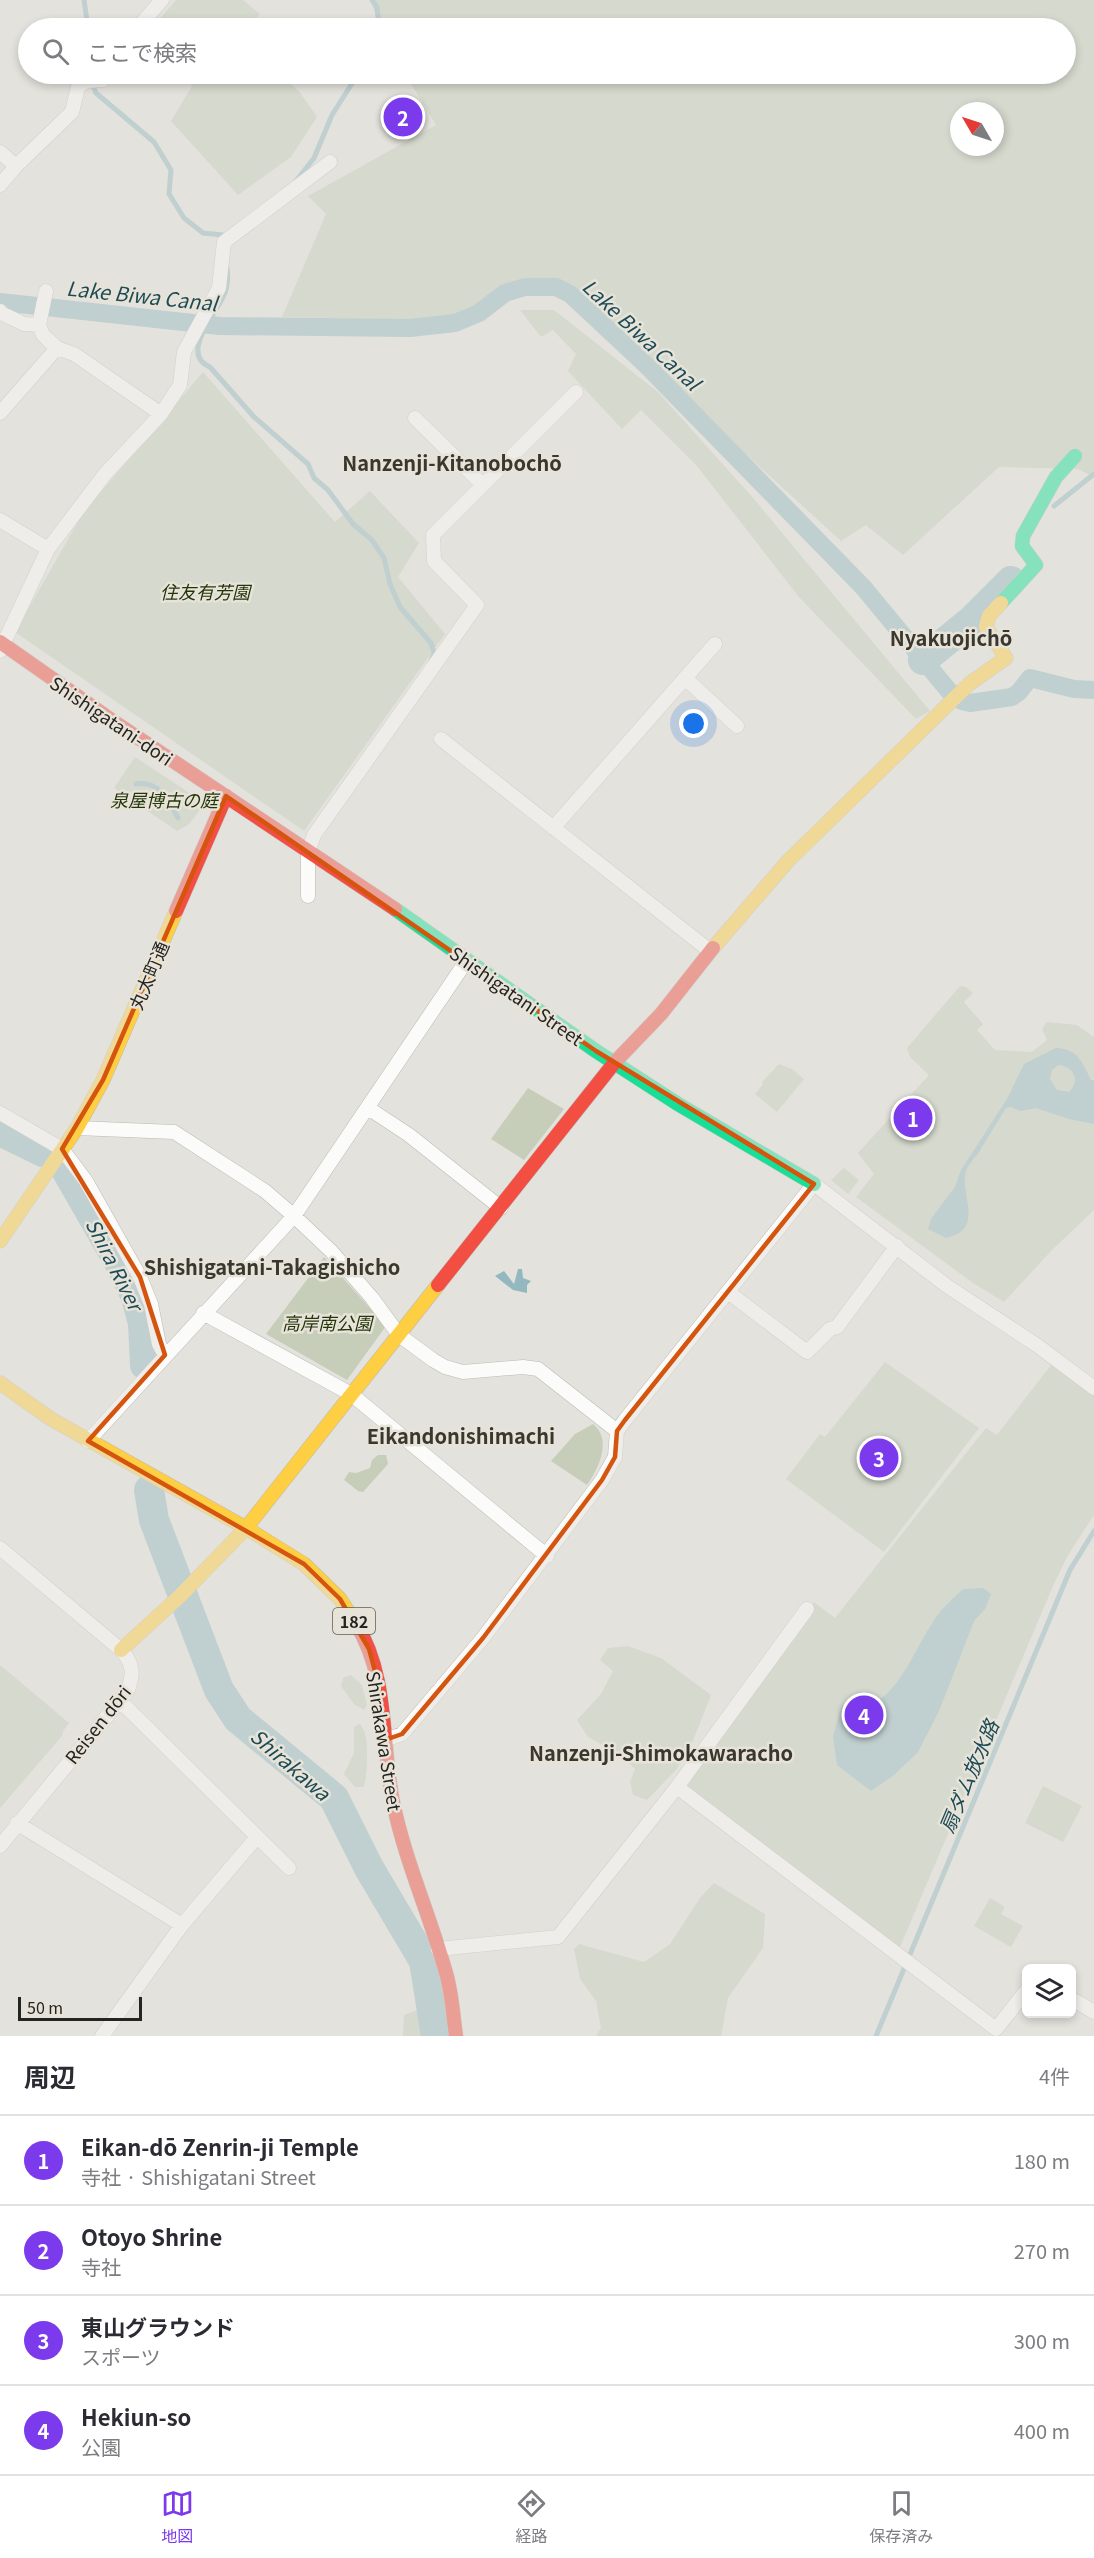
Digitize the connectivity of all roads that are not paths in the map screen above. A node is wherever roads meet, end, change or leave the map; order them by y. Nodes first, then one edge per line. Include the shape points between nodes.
1 (162, 0) edge
2 (147, 18) edge
3 (86, 84) edge
4 (0, 152) edge
5 (330, 162) dead end
6 (16, 166) junction
7 (0, 185) edge
8 (44, 300) dead end
9 (0, 311) edge
10 (39, 325) junction
11 (57, 348) junction
12 (576, 392) dead end
13 (0, 413) edge
14 (161, 414) junction
15 (415, 418) dead end
16 (1075, 456) dead end
17 (483, 485) junction
18 (0, 520) edge
19 (48, 549) junction
20 (715, 644) dead end
21 (1, 646) edge
22 (685, 678) junction
23 (737, 726) dead end
24 (441, 739) dead end
25 (226, 796) junction
26 (554, 828) junction
27 (308, 852) junction
28 (308, 896) dead end
29 (710, 951) junction
30 (467, 960) junction
31 (615, 1062) junction
32 (368, 1108) junction
33 (0, 1113) edge
34 (77, 1128) junction
35 (62, 1149) junction
36 (814, 1184) junction
37 (501, 1208) junction
38 (294, 1215) junction
39 (0, 1241) edge
40 (897, 1246) junction
41 (728, 1292) junction
42 (202, 1313) junction
43 (399, 1335) junction
44 (165, 1355) junction
45 (0, 1383) edge
46 (1094, 1388) edge
47 (351, 1394) junction
48 (617, 1431) junction
49 (88, 1441) junction
50 (246, 1528) junction
51 (0, 1548) edge
52 (547, 1556) junction
53 (807, 1609) dead end
54 (121, 1650) junction
55 (119, 1700) junction
56 (385, 1740) junction
57 (677, 1788) junction
58 (17, 1823) junction
59 (256, 1838) junction
60 (0, 1846) edge
61 (289, 1868) dead end
62 (182, 1925) junction
63 (438, 1949) junction
64 (1022, 1996) edge
65 (1076, 2003) edge
66 (1094, 2013) edge
67 (102, 2036) edge
68 (456, 2036) edge

1 - 2 street
3 - 6 street via 78,87 72,112
4 - 6 street
5 - 14 street via 224,242 219,288 184,352 180,385
6 - 7 street
8 - 10 street
9 - 10 street via 24,324
10 - 11 street via 43,335
11 - 13 street
11 - 14 street via 74,354
12 - 17 street
14 - 19 street via 105,474
15 - 17 street
16 - 29 street via 1056,477 1023,537 1022,546 1036,565 989,616 986,627 1006,658 969,684 788,861
17 - 27 street via 433,535 434,561 477,605 314,835
18 - 19 street
19 - 21 street
20 - 22 street
21 - 25 street, Shishigatani-dori
22 - 23 street
22 - 26 street
24 - 26 street
25 - 27 street, Shishigatani Street
25 - 34 street, 丸太町通 via 103,1080
26 - 29 street
27 - 28 street
27 - 30 street, Shishigatani Street
29 - 31 street via 661,1014
30 - 31 street, Shishigatani Street
30 - 32 street
31 - 36 street, Shishigatani Street
31 - 37 street
32 - 37 street via 409,1135
32 - 38 street
33 - 35 street
34 - 35 street, 丸太町通
34 - 38 street via 174,1132 265,1191
35 - 39 street, 丸太町通
35 - 44 street via 86,1181 140,1276
36 - 40 street
36 - 41 street
37 - 43 street
38 - 42 street
38 - 43 street via 331,1251
40 - 41 street via 837,1327 807,1352
40 - 46 street via 947,1286
41 - 48 street
42 - 44 street
42 - 47 street
43 - 47 street
43 - 48 street via 445,1367 463,1372 524,1367 538,1370
44 - 49 street
45 - 49 street, Shirakawa Street / 182
47 - 50 street
47 - 52 street
48 - 52 street via 615,1457
49 - 50 street, Shirakawa Street / 182
50 - 54 street
50 - 56 street, Shirakawa Street / 182 via 304,1564 340,1599 369,1649 379,1686
51 - 54 street
52 - 56 street via 402,1734
53 - 57 street
54 - 55 street, Reisen dōri via 133,1672 127,1692
55 - 58 street, Reisen dōri
55 - 59 street
56 - 63 street, Shirakawa Street / 182 via 393,1801
57 - 63 street via 558,1937
57 - 64 street via 996,2029
58 - 60 street, Reisen dōri
58 - 62 street
59 - 61 street
59 - 62 street
62 - 67 street
63 - 68 street, Shirakawa Street / 182 via 447,1976
65 - 66 street

